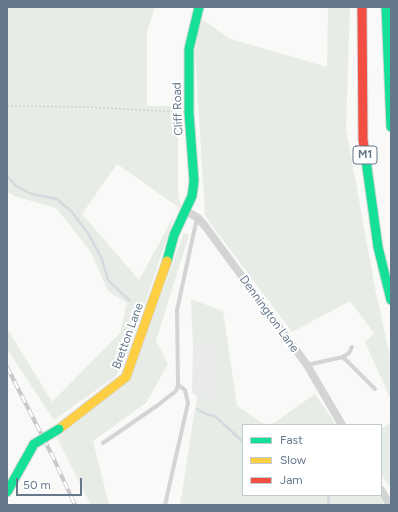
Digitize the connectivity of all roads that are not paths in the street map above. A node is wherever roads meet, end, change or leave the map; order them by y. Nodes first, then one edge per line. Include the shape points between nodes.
1 (199, 7) edge
2 (362, 7) edge
3 (386, 7) edge
4 (391, 127) edge
5 (186, 211) junction
6 (198, 218) junction
7 (391, 300) edge
8 (352, 347) dead end
9 (343, 357) junction
10 (307, 365) junction
11 (178, 385) junction
12 (375, 389) dead end
13 (341, 424) edge
14 (103, 443) dead end
15 (7, 492) edge
16 (382, 492) edge
17 (165, 505) edge
18 (390, 505) edge

1 - 5 main road, Cliff Road via 189,49 189,113 194,181
2 - 7 main road, M1 via 363,140 378,247
3 - 4 main road
5 - 6 street, Dennington Lane
5 - 15 main road, Bretton Lane, bridge via 174,235 169,258 126,377 59,429 34,444
6 - 10 street, Dennington Lane
6 - 11 lane via 177,310
8 - 9 lane
9 - 10 lane
9 - 12 lane
10 - 13 street, Dennington Lane
11 - 14 lane via 176,391 158,405
11 - 17 lane via 185,390 188,403
16 - 18 street

